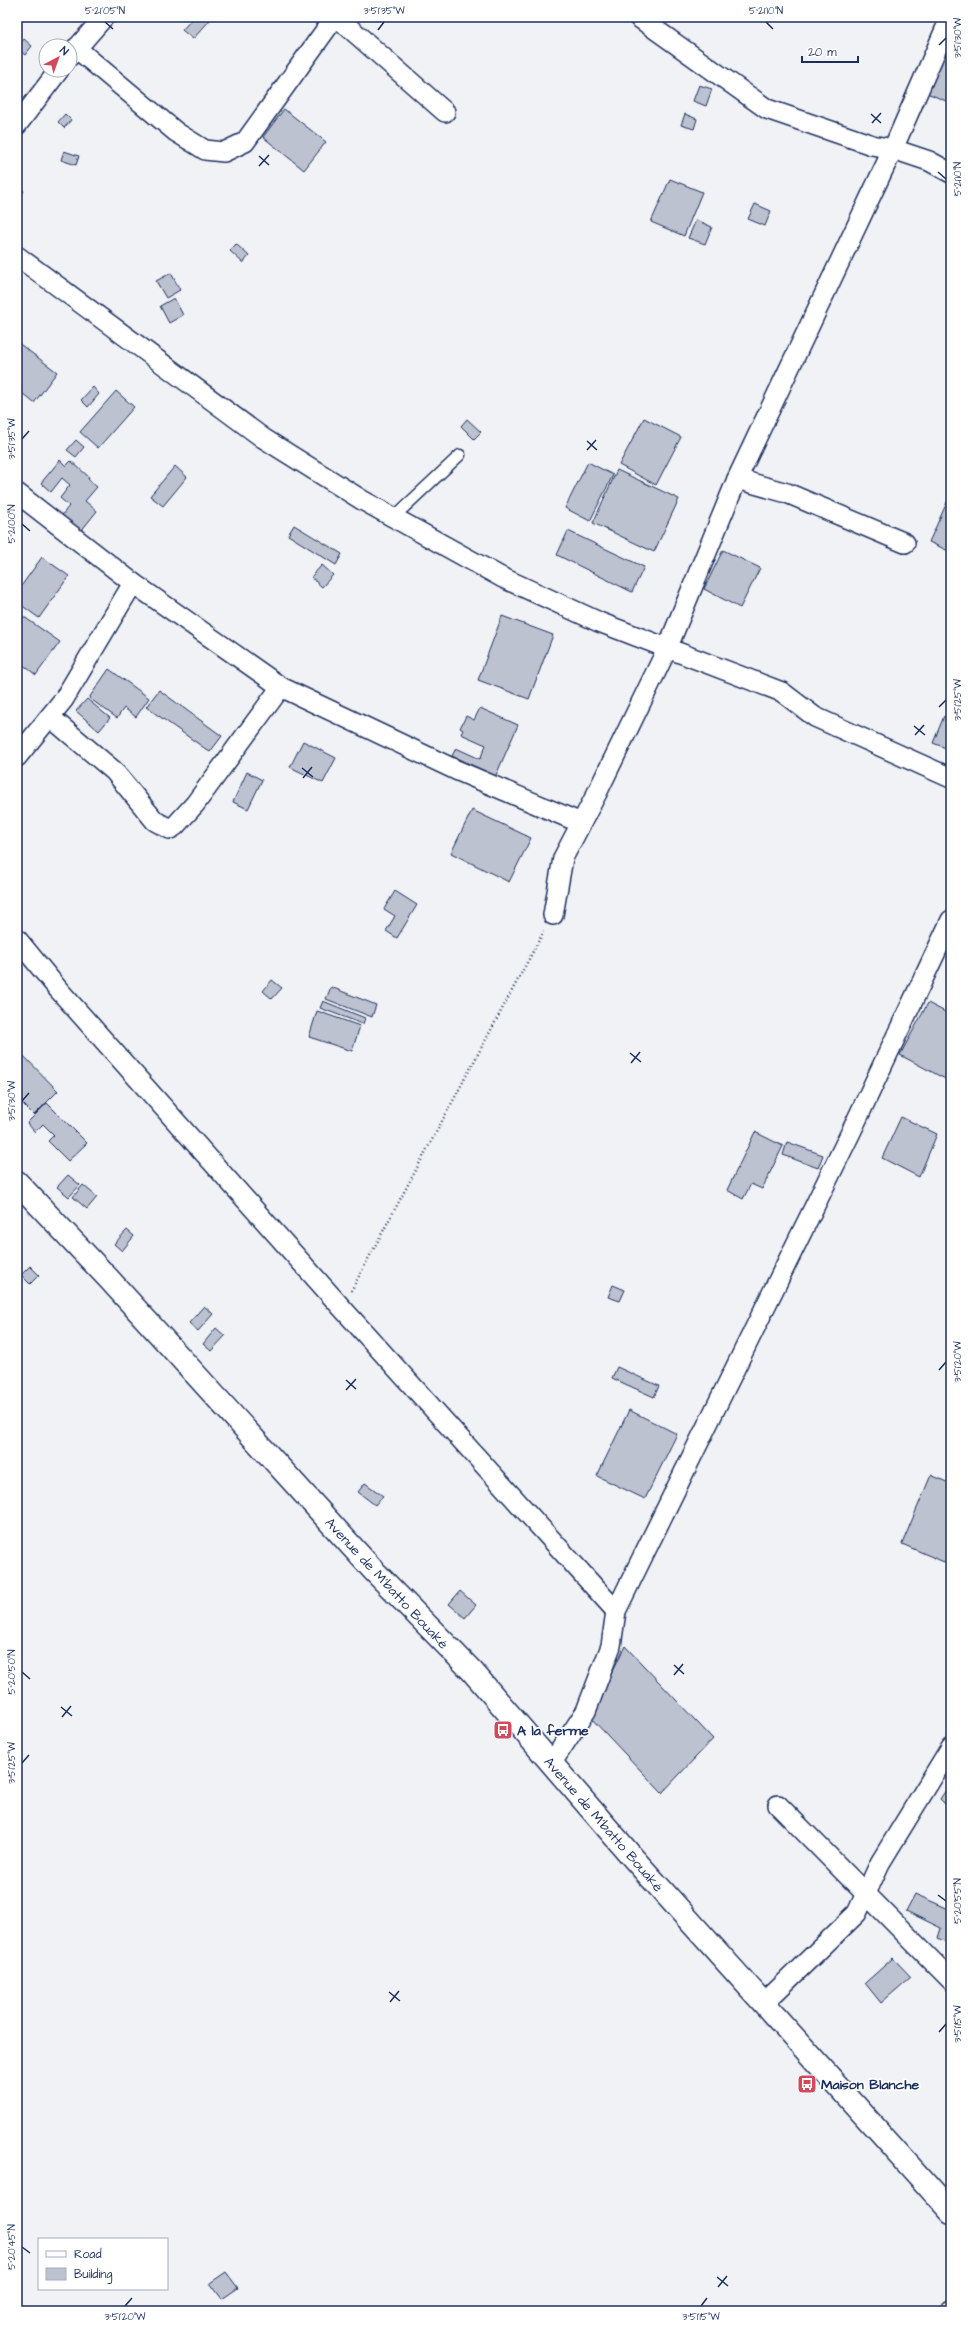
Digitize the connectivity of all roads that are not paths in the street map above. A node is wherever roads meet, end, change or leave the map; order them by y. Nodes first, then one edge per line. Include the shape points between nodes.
1 (104, 17) edge
2 (336, 17) edge
3 (638, 17) edge
4 (948, 17) edge
5 (78, 46) edge
6 (78, 56) edge
7 (53, 78) edge
8 (445, 112) dead end
9 (17, 125) edge
10 (893, 149) junction
11 (951, 173) edge
12 (17, 256) edge
13 (460, 455) dead end
14 (737, 479) junction
15 (17, 493) edge
16 (394, 517) junction
17 (905, 543) dead end
18 (133, 583) junction
19 (667, 649) junction
20 (281, 687) junction
21 (50, 718) junction
22 (17, 757) edge
23 (951, 778) edge
24 (581, 823) junction
25 (553, 915) road end
26 (951, 920) edge
27 (17, 939) edge
28 (17, 1182) edge
29 (616, 1611) junction
30 (951, 1747) edge
31 (551, 1764) junction
32 (778, 1805) dead end
33 (866, 1894) junction
34 (951, 1980) edge
35 (764, 2002) junction
36 (951, 2212) edge

1 - 5 street
2 - 6 street via 245,142 224,152 205,150 176,132
2 - 8 street
3 - 10 street via 767,109 872,145
4 - 10 street via 947,25
7 - 9 street
10 - 11 street
10 - 14 street
12 - 16 street via 263,438
13 - 16 lane
14 - 17 street via 787,493
14 - 19 street
15 - 18 street
16 - 19 street via 501,577 598,622
18 - 20 street
18 - 21 street
19 - 23 street via 782,692 816,717
19 - 24 street
20 - 21 street via 194,804 170,829 155,821 114,771
20 - 24 street via 456,770
21 - 22 street
24 - 25 street via 563,858
26 - 29 street via 851,1132
27 - 29 street via 58,989 342,1308
28 - 31 street, Avenue de M'batto Bouaké via 108,1278 375,1572 472,1672
29 - 31 street via 611,1646 586,1711
30 - 33 street via 880,1863
31 - 35 street, Avenue de M'batto Bouaké
32 - 33 street
33 - 34 street
33 - 35 street via 857,1913
35 - 36 street, Avenue de M'batto Bouaké

